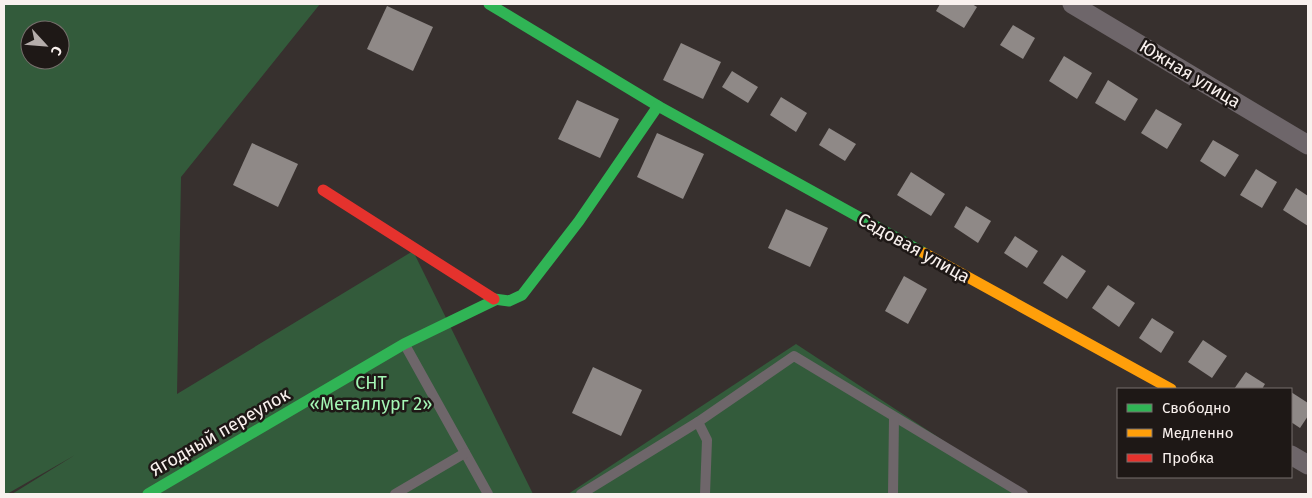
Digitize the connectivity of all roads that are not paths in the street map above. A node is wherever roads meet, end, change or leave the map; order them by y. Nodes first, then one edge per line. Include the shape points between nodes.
1 (489, 4) edge
2 (1072, 4) edge
3 (658, 106) junction
4 (1308, 145) edge
5 (323, 190) dead end
6 (494, 300) junction
7 (404, 344) junction
8 (1169, 388) edge
9 (894, 417) junction
10 (698, 422) junction
11 (464, 453) junction
12 (1292, 456) edge
13 (1308, 465) edge
14 (148, 494) edge
15 (395, 494) edge
16 (488, 494) edge
17 (581, 494) edge
18 (705, 494) edge
19 (893, 494) edge
20 (1023, 494) edge

1 - 3 street, Садовая улица
2 - 4 street, Южная улица
3 - 6 street via 579,221 522,295 509,301
3 - 8 street, Садовая улица
5 - 6 street
6 - 7 street, Ягодный переулок
7 - 11 lane
7 - 14 street, Ягодный переулок
9 - 10 lane via 794,356
9 - 19 lane
9 - 20 lane
10 - 17 lane
10 - 18 lane via 707,440
11 - 15 lane
11 - 16 lane
12 - 13 street

